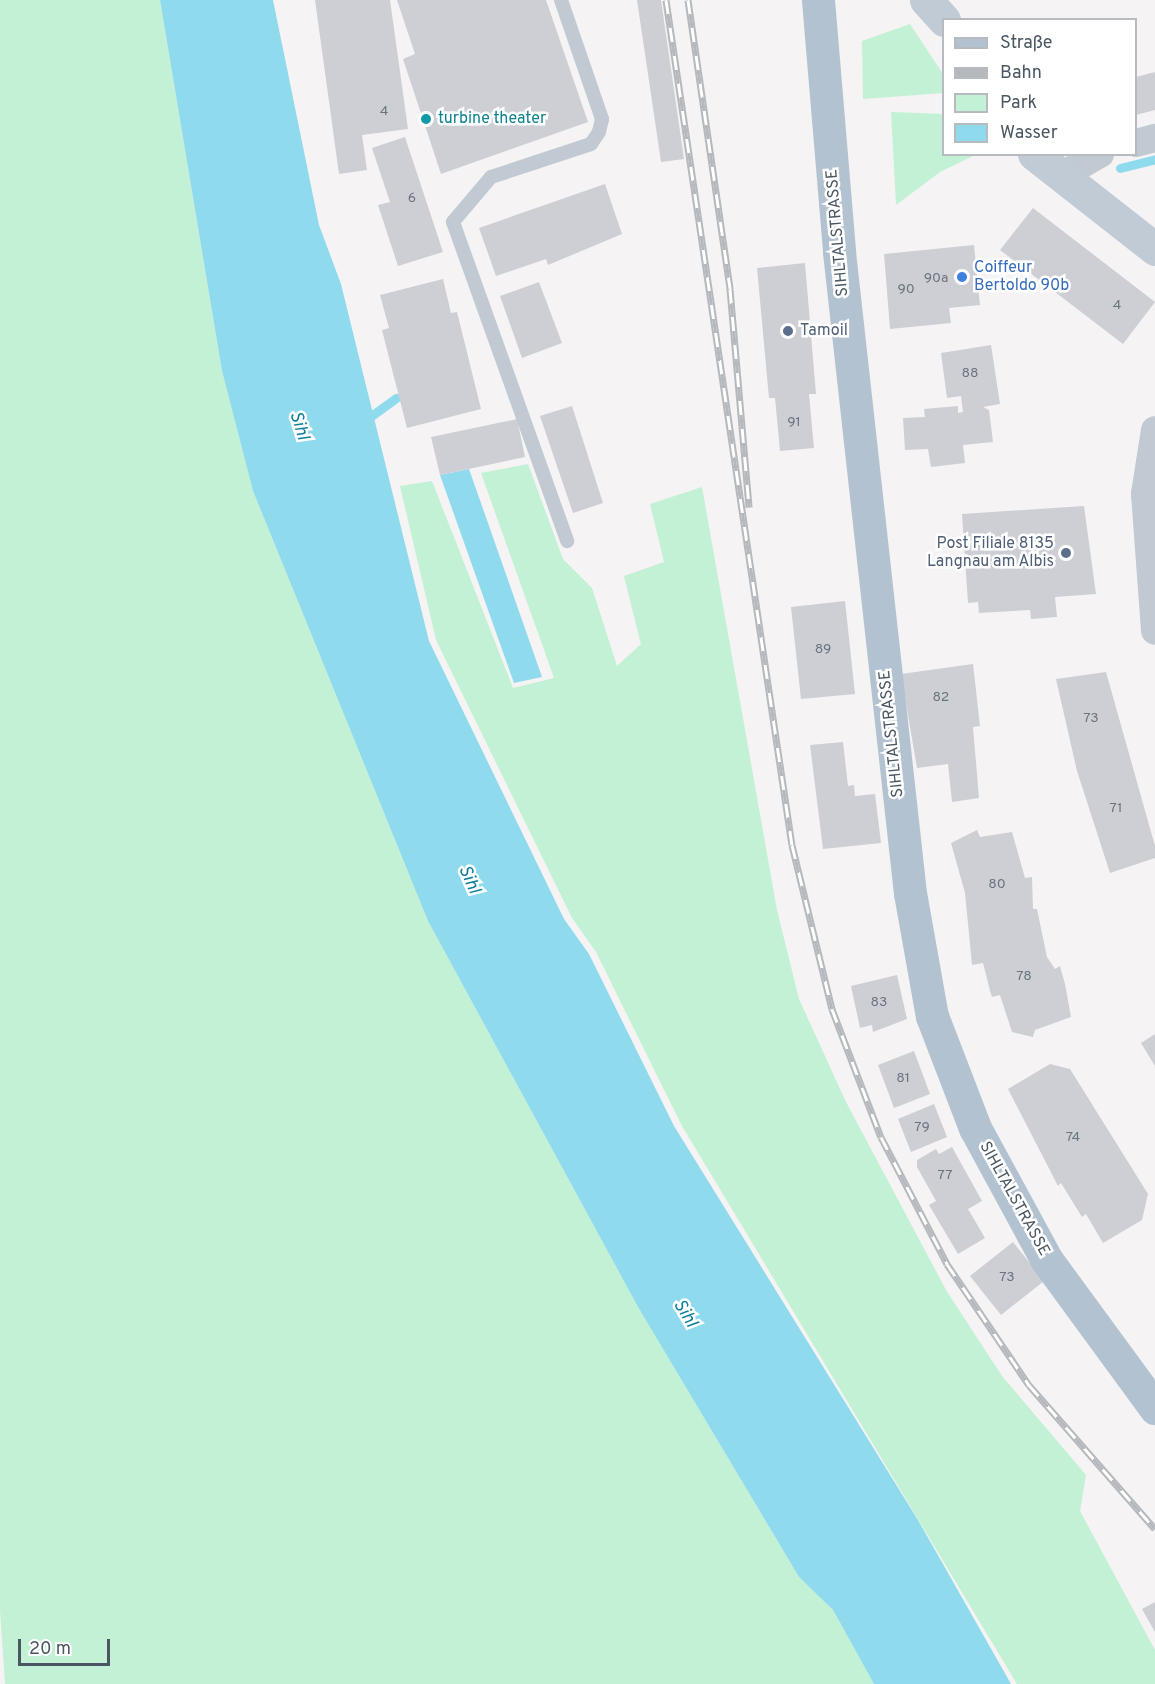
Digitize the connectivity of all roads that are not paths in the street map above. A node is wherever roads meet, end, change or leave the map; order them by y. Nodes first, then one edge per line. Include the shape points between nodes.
1 (561, 0) edge
2 (818, 0) edge
3 (1155, 138) edge
4 (1137, 143) edge
5 (1036, 156) edge
6 (1096, 156) edge
7 (1061, 176) junction
8 (1155, 249) edge
9 (1155, 430) edge
10 (567, 541) dead end
11 (1155, 631) edge
12 (1155, 1408) edge

1 - 10 lane via 602,118 591,144 491,177 453,222
2 - 12 main road, SIHLTALSTRASSE via 839,252 910,893 932,1016 975,1128 1046,1259
3 - 4 street
5 - 7 main road
6 - 7 street
7 - 8 main road
9 - 11 street via 1145,494

